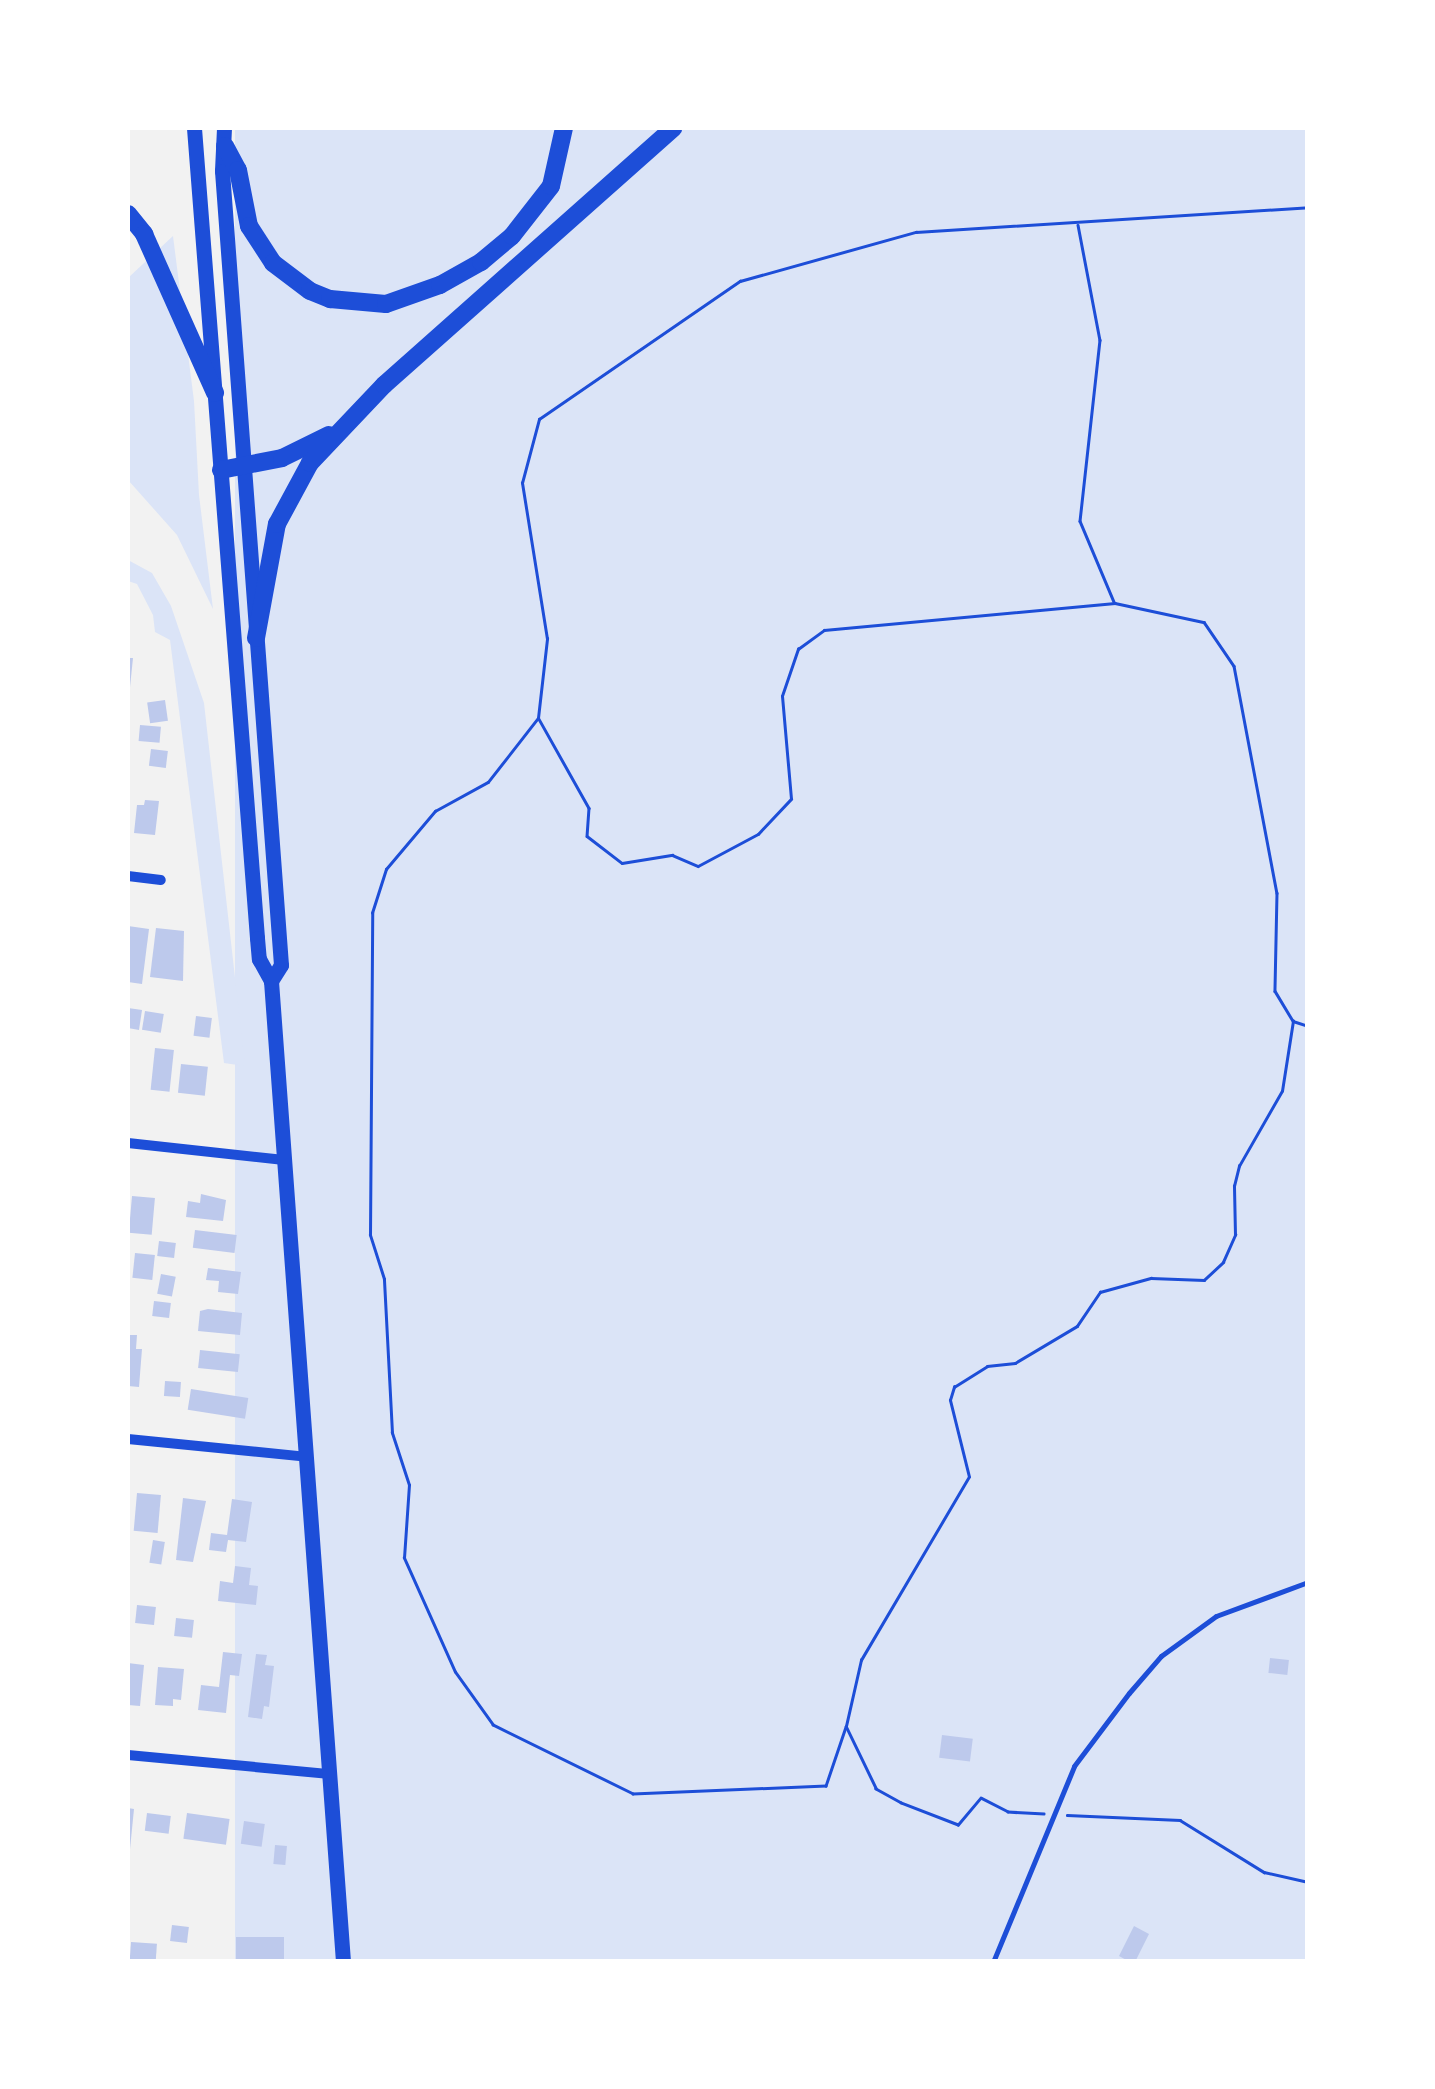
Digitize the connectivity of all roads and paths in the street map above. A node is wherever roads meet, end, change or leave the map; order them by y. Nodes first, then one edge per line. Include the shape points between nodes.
1 (194, 128) edge
2 (564, 128) edge
3 (673, 128) edge
4 (224, 137) edge
5 (1308, 207) edge
6 (128, 214) edge
7 (1078, 225) junction
8 (215, 393) junction
9 (338, 430) junction
10 (242, 468) junction
11 (221, 470) junction
12 (1115, 603) junction
13 (256, 638) junction
14 (538, 718) junction
15 (128, 876) edge
16 (161, 880) dead end
17 (272, 980) junction
18 (1293, 1021) junction
19 (1308, 1026) edge
20 (128, 1143) edge
21 (284, 1160) junction
22 (128, 1439) edge
23 (308, 1457) junction
24 (1308, 1582) edge
25 (846, 1727) junction
26 (128, 1755) edge
27 (330, 1774) junction
28 (1054, 1814) junction
29 (1308, 1882) edge
30 (343, 1962) edge
31 (992, 1962) edge

1 - 8 main road
2 - 4 highway via 551,186 512,236 440,285 386,304 330,299 272,263 249,226
3 - 9 highway
4 - 10 main road
5 - 7 path
6 - 8 highway via 152,249
7 - 12 path via 1100,340 1080,521
7 - 14 path via 916,232 740,281 538,419 522,483 548,640
8 - 11 main road
9 - 10 highway via 284,457
9 - 13 highway via 310,462 277,524
10 - 11 highway
10 - 13 main road
11 - 17 main road via 258,948
12 - 14 path via 824,630 798,649 782,696 791,798 758,834 698,866 672,856 622,863 587,836 590,808
12 - 18 path via 1204,622 1234,666 1277,893 1275,991
13 - 17 main road via 281,965
14 - 25 path via 488,782 434,810 386,869 372,912 370,1235 384,1278 392,1432 408,1485 404,1558 455,1672 493,1724 633,1794 826,1786
15 - 16 street
17 - 21 main road
18 - 19 path
18 - 25 path via 1282,1091 1239,1166 1235,1235 1223,1262 1204,1280 1152,1278 1100,1292 1077,1326 1015,1363 986,1366 954,1387 950,1400 969,1477 861,1660
20 - 21 street
21 - 23 main road
22 - 23 street
23 - 27 main road
24 - 28 lane via 1216,1616 1161,1656 1074,1766
25 - 28 path via 876,1789 901,1803 958,1825 981,1798 1008,1812
26 - 27 street
27 - 30 main road
28 - 29 path via 1180,1820 1264,1872
28 - 31 lane

